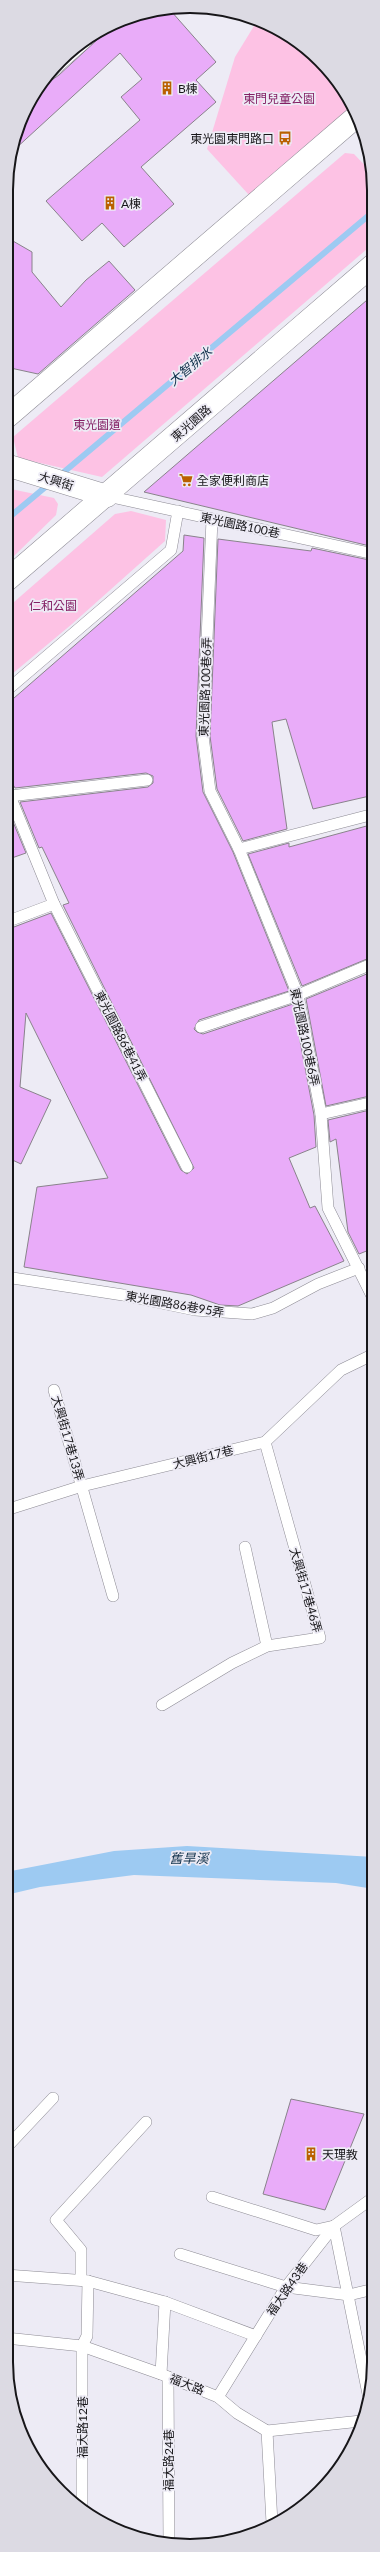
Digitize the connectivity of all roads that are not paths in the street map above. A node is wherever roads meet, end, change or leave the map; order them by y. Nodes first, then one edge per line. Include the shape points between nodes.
1 (353, 120) edge
2 (367, 270) edge
3 (13, 412) edge
4 (13, 467) edge
5 (107, 496) junction
6 (178, 511) junction
7 (212, 519) junction
8 (367, 552) edge
9 (13, 575) edge
10 (13, 685) edge
11 (147, 780) dead end
12 (13, 791) edge
13 (13, 803) edge
14 (367, 816) edge
15 (239, 849) junction
16 (54, 904) junction
17 (13, 919) edge
18 (367, 966) edge
19 (298, 995) junction
20 (201, 1027) dead end
21 (367, 1104) edge
22 (321, 1114) junction
23 (187, 1167) dead end
24 (359, 1268) junction
25 (367, 1277) edge
26 (13, 1278) edge
27 (367, 1357) edge
28 (54, 1390) dead end
29 (265, 1442) junction
30 (82, 1486) junction
31 (13, 1508) edge
32 (245, 1546) dead end
33 (113, 1596) dead end
34 (267, 1646) junction
35 (162, 1705) dead end
36 (53, 2098) dead end
37 (146, 2122) dead end
38 (13, 2141) edge
39 (212, 2197) dead end
40 (367, 2202) edge
41 (334, 2226) junction
42 (180, 2254) dead end
43 (13, 2275) edge
44 (84, 2280) junction
45 (286, 2287) junction
46 (367, 2291) edge
47 (349, 2295) junction
48 (165, 2302) junction
49 (256, 2336) junction
50 (13, 2339) edge
51 (82, 2346) junction
52 (164, 2375) junction
53 (366, 2382) edge
54 (218, 2397) junction
55 (357, 2421) edge
56 (267, 2431) junction
57 (82, 2502) edge
58 (272, 2519) edge
59 (169, 2537) edge

1 - 3 street
2 - 5 street, 東光園路
4 - 5 street, 大興街
5 - 6 lane, 東光園路100巷
5 - 9 street, 東光園路
6 - 7 lane, 東光園路100巷
6 - 10 lane via 171,550
7 - 8 lane, 東光園路100巷
7 - 15 lane, 東光園路100巷6弄 via 202,736 210,791
11 - 12 lane
13 - 16 lane, 東光園路86巷41弄
14 - 15 lane
15 - 19 lane, 東光園路100巷6弄
16 - 17 lane
16 - 23 lane, 東光園路86巷41弄
18 - 19 lane
19 - 20 lane
19 - 22 lane, 東光園路100巷6弄
21 - 22 lane
22 - 24 lane, 東光園路100巷6弄 via 328,1208
24 - 25 lane, 東光園路100巷6弄
24 - 26 lane, 東光園路86巷95弄 via 311,1287 273,1308 252,1314 195,1310 123,1295
27 - 29 lane, 大興街17巷 via 341,1370
28 - 30 lane, 大興街17巷13弄
29 - 30 lane, 大興街17巷
29 - 34 lane, 大興街17巷46弄 via 320,1638
30 - 31 lane, 大興街17巷
30 - 33 lane, 大興街17巷13弄
32 - 34 lane
34 - 35 lane, 大興街17巷46弄 via 232,1663
36 - 38 lane
37 - 44 lane, 福大路12巷 via 56,2220 81,2250
39 - 41 lane via 316,2230
40 - 41 lane, 福大路43巷
41 - 45 lane, 福大路43巷
41 - 47 lane
42 - 45 lane
43 - 44 lane
44 - 48 lane
44 - 51 lane, 福大路12巷 via 87,2336
45 - 47 lane
45 - 49 lane, 福大路43巷
46 - 47 lane
47 - 53 lane
48 - 49 lane
48 - 52 lane, 福大路24巷
49 - 54 lane, 福大路43巷
50 - 51 lane, 福大路
51 - 52 lane, 福大路
51 - 57 lane, 福大路12巷
52 - 54 lane, 福大路
52 - 59 lane, 福大路24巷
54 - 56 lane, 福大路 via 237,2413
55 - 56 lane
56 - 58 lane

